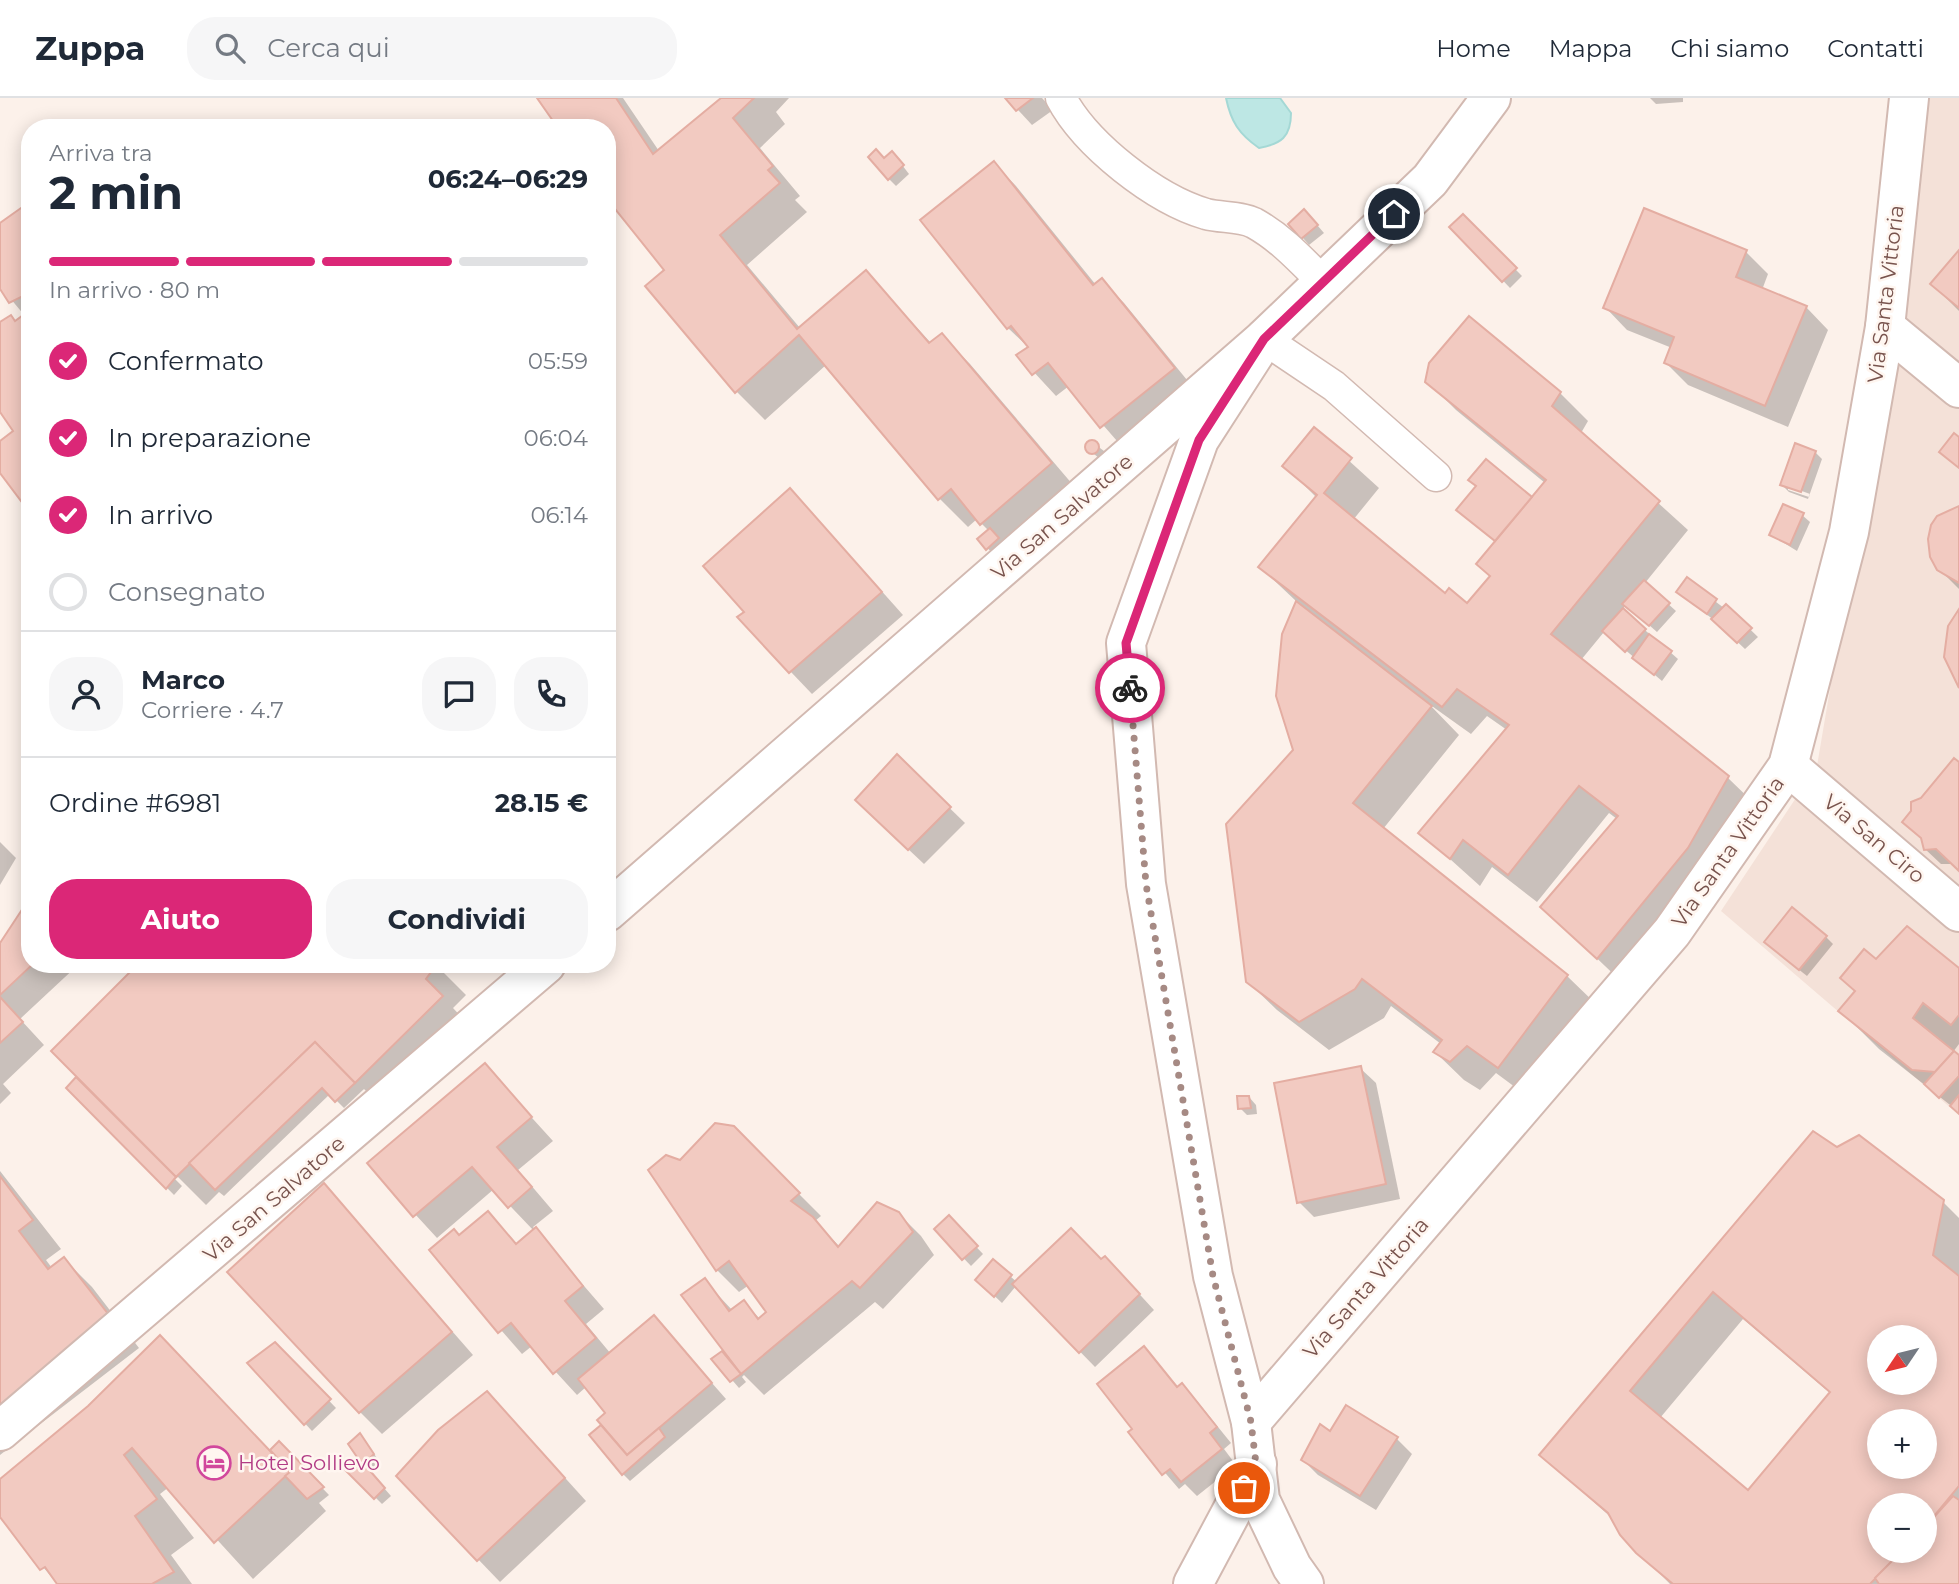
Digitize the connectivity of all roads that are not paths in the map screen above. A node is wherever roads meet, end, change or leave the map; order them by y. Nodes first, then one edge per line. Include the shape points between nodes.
1 (1061, 98) edge
2 (1491, 98) edge
3 (1909, 98) edge
4 (1323, 282) junction
5 (1885, 327) junction
6 (1264, 339) junction
7 (1959, 388) edge
8 (1436, 476) dead end
9 (1788, 766) junction
10 (616, 904) edge
11 (1959, 912) edge
12 (535, 973) edge
13 (1251, 1422) junction
14 (0, 1431) edge
15 (1256, 1464) junction
16 (1193, 1584) edge
17 (1304, 1584) edge

1 - 4 lane via 1104,151 1150,186 1205,214 1251,222 1282,241
2 - 4 street, Via San Salvatore via 1430,180
3 - 5 street, Via Santa Vittoria
4 - 6 street, Via San Salvatore
5 - 7 street
5 - 9 street, Via Santa Vittoria via 1849,532
6 - 8 lane via 1334,386
6 - 10 street, Via San Salvatore
6 - 13 street via 1199,440 1126,643 1146,884 1213,1276
9 - 11 street, Via San Ciro
9 - 13 street, Via Santa Vittoria via 1672,932
12 - 14 street, Via San Salvatore
13 - 15 street
15 - 16 street
15 - 17 street via 1260,1500

